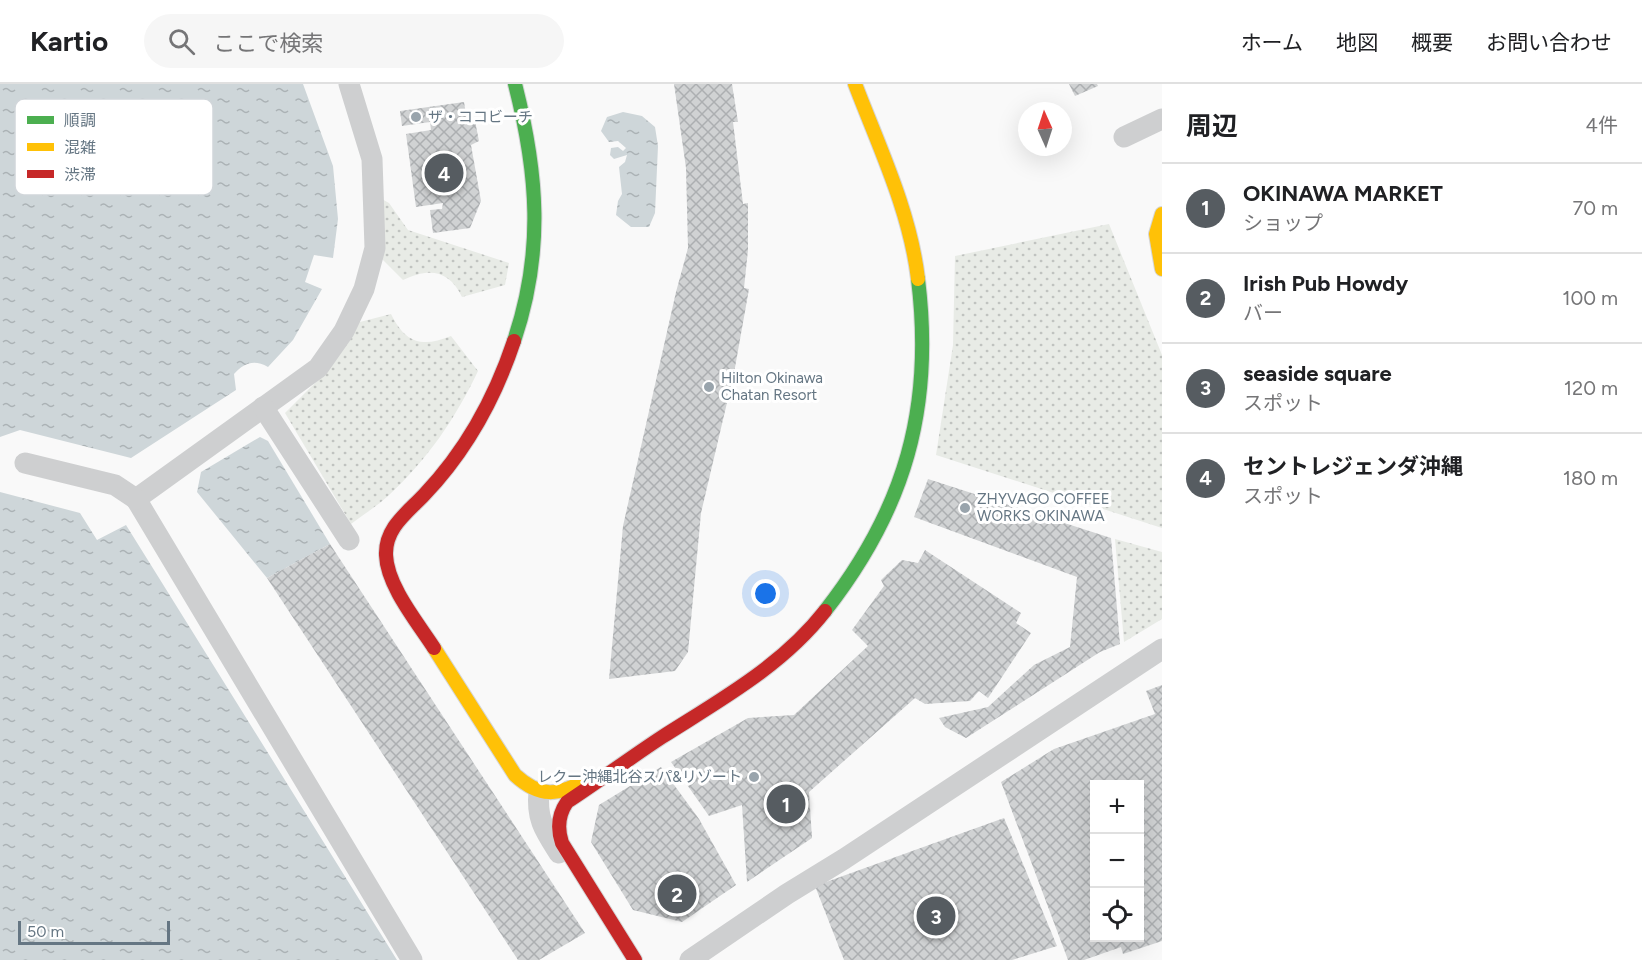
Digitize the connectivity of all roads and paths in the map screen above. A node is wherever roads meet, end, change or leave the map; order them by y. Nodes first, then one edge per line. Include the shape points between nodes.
1 (349, 84) edge
2 (515, 84) edge
3 (855, 84) edge
4 (1162, 119) edge
5 (1124, 137) dead end
6 (1162, 214) edge
7 (1162, 269) edge
8 (263, 407) junction
9 (25, 463) dead end
10 (136, 499) junction
11 (349, 540) dead end
12 (1162, 649) edge
13 (650, 745) junction
14 (539, 792) junction
15 (412, 960) edge
16 (626, 960) edge
17 (635, 960) edge
18 (690, 960) edge

1 - 8 street via 372,159 375,248 364,289 344,331 318,368
2 - 14 street via 528,133 535,195 533,259 520,324 482,417 440,477 395,524 385,556 396,588 510,769 522,783
3 - 13 street via 904,217 922,307 921,394 901,480 865,558 820,620 764,671
4 - 5 street
6 - 7 street via 1155,240
8 - 10 street
8 - 11 street
9 - 10 street via 115,485
10 - 15 street
12 - 18 street
13 - 14 street via 639,747 568,789
13 - 17 street via 567,802 561,809 558,827 562,843
14 - 16 street via 543,827

